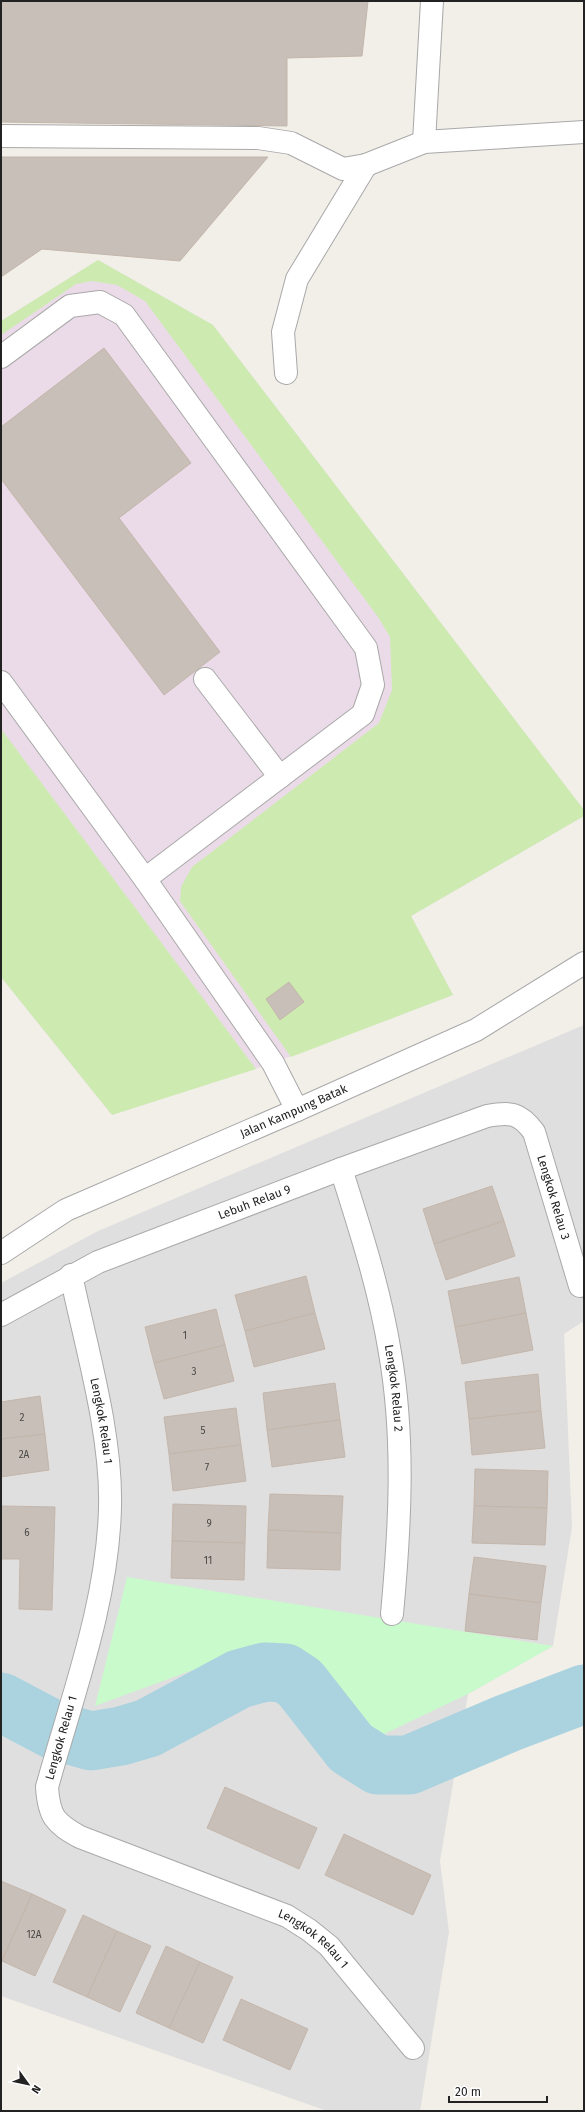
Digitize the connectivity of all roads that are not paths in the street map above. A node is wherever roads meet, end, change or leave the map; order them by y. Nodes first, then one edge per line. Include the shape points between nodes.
1 (432, 1) edge
2 (584, 132) edge
3 (1, 136) edge
4 (424, 142) junction
5 (366, 165) junction
6 (1, 357) edge
7 (286, 373) dead end
8 (205, 678) dead end
9 (1, 682) edge
10 (280, 777) junction
11 (145, 879) junction
12 (584, 963) edge
13 (297, 1110) junction
14 (517, 1116) joint
15 (341, 1169) junction
16 (1, 1253) edge
17 (71, 1275) junction
18 (580, 1286) dead end
19 (1, 1315) edge
20 (392, 1614) dead end
21 (413, 2048) dead end

1 - 4 street
2 - 4 street
3 - 5 street via 258,138 291,143 343,169
4 - 5 street
5 - 7 street via 297,279 283,332
6 - 10 street via 70,306 100,302 124,315 366,648 373,685 363,714
8 - 10 street
9 - 11 street
10 - 11 street
11 - 13 street via 273,1063
12 - 13 street, Jalan Kampung Batak via 476,1030
13 - 16 street, Jalan Kampung Batak via 66,1210
14 - 15 street, Lebuh Relau 9 via 505,1113 487,1116
14 - 18 street, Lengkok Relau 3 via 526,1122 538,1141
15 - 17 street, Lebuh Relau 9 via 105,1259
15 - 20 street, Lengkok Relau 2 via 369,1259 391,1361 399,1450 397,1564
17 - 19 street, Lebuh Relau 9
17 - 21 street, Lengkok Relau 1 via 102,1423 108,1463 110,1507 105,1564 96,1607 47,1787 53,1818 80,1837 287,1916 309,1930 329,1946

